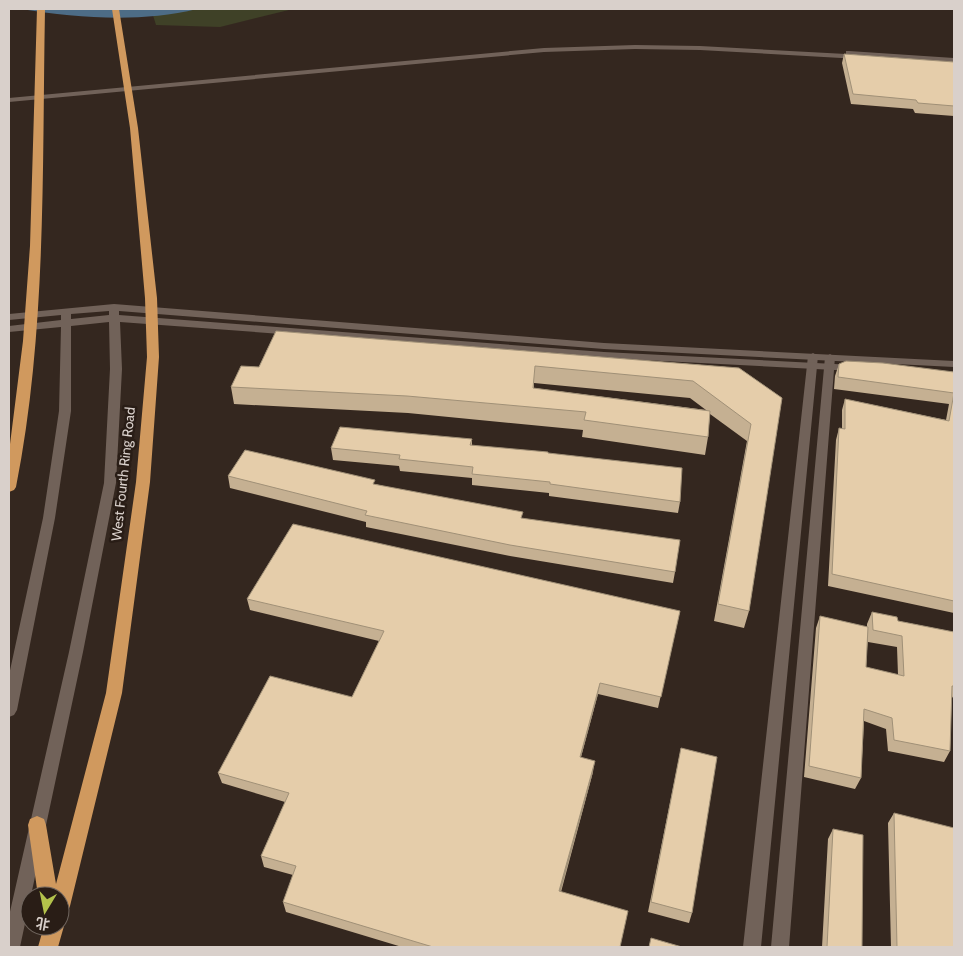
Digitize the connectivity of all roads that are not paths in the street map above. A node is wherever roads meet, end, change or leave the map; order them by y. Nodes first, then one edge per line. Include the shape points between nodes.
1 (41, 9) edge
2 (115, 9) edge
3 (954, 60) edge
4 (954, 63) edge
5 (9, 95) edge
6 (9, 100) edge
7 (114, 312) junction
8 (9, 318) edge
9 (66, 318) junction
10 (9, 329) edge
11 (812, 361) junction
12 (829, 362) junction
13 (954, 364) edge
14 (954, 373) edge
15 (9, 486) edge
16 (9, 710) edge
17 (37, 825) junction
18 (46, 886) edge
19 (65, 886) edge
20 (11, 947) edge
21 (752, 947) edge
22 (780, 947) edge

1 - 15 highway via 34,299
2 - 19 highway, West Fourth Ring Road via 135,138 152,298 153,357 143,482 114,692
3 - 5 street via 708,45 597,44 504,49
4 - 6 street via 709,48 598,48 506,53
7 - 9 street
7 - 11 street via 604,355
7 - 17 street via 116,369 110,483
8 - 9 street
9 - 10 street
9 - 16 street via 65,411 51,508
11 - 12 street
11 - 21 street
12 - 13 street
12 - 14 street
12 - 22 street
17 - 18 highway
17 - 20 street

